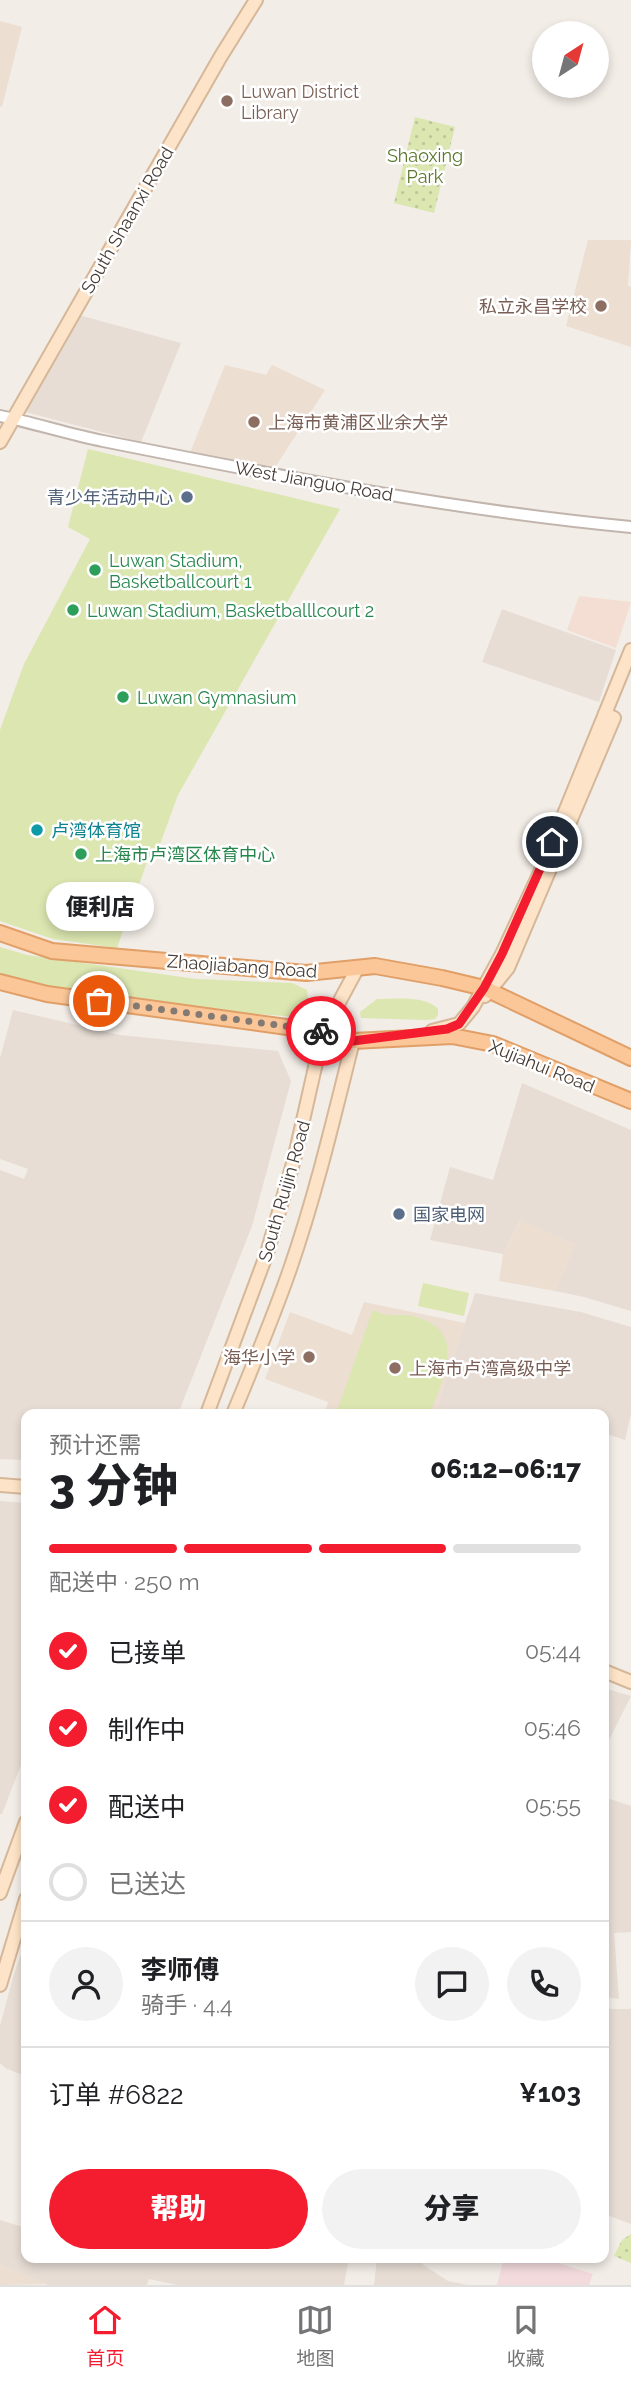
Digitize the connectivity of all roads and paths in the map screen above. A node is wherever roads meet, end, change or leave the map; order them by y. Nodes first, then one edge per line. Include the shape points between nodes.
1 (256, 0) edge
2 (7, 418) edge
3 (0, 442) edge
4 (631, 527) edge
5 (631, 650) edge
6 (0, 933) edge
7 (358, 969) junction
8 (0, 982) edge
9 (488, 989) junction
10 (323, 1032) junction
11 (353, 1041) junction
12 (631, 1058) edge
13 (631, 1101) edge
14 (209, 1409) edge
15 (235, 1409) edge
16 (0, 1485) edge
17 (21, 1486) edge
18 (609, 1673) edge
19 (631, 1682) edge
20 (21, 1836) edge
21 (0, 1893) edge
22 (21, 1916) edge
23 (0, 1985) edge

1 - 2 main road, South Shaanxi Road
2 - 3 main road, South Shaanxi Road
2 - 4 street, West Jianguo Road via 316,482
5 - 9 main road via 610,716 508,968
6 - 7 main road, Zhaojiabang Road via 52,951 306,973
7 - 9 main road, Zhaojiabang Road via 375,966
7 - 10 main road, South Ruijin Road
8 - 10 main road via 47,994
9 - 11 main road via 459,1024 447,1029
9 - 12 main road
10 - 11 main road
10 - 14 main road, South Ruijin Road via 295,1160 267,1253
11 - 13 main road, Xujiahui Road via 452,1036 493,1044
11 - 15 main road, South Ruijin Road via 298,1245
16 - 17 main road
18 - 19 main road
20 - 21 main road
22 - 23 main road

